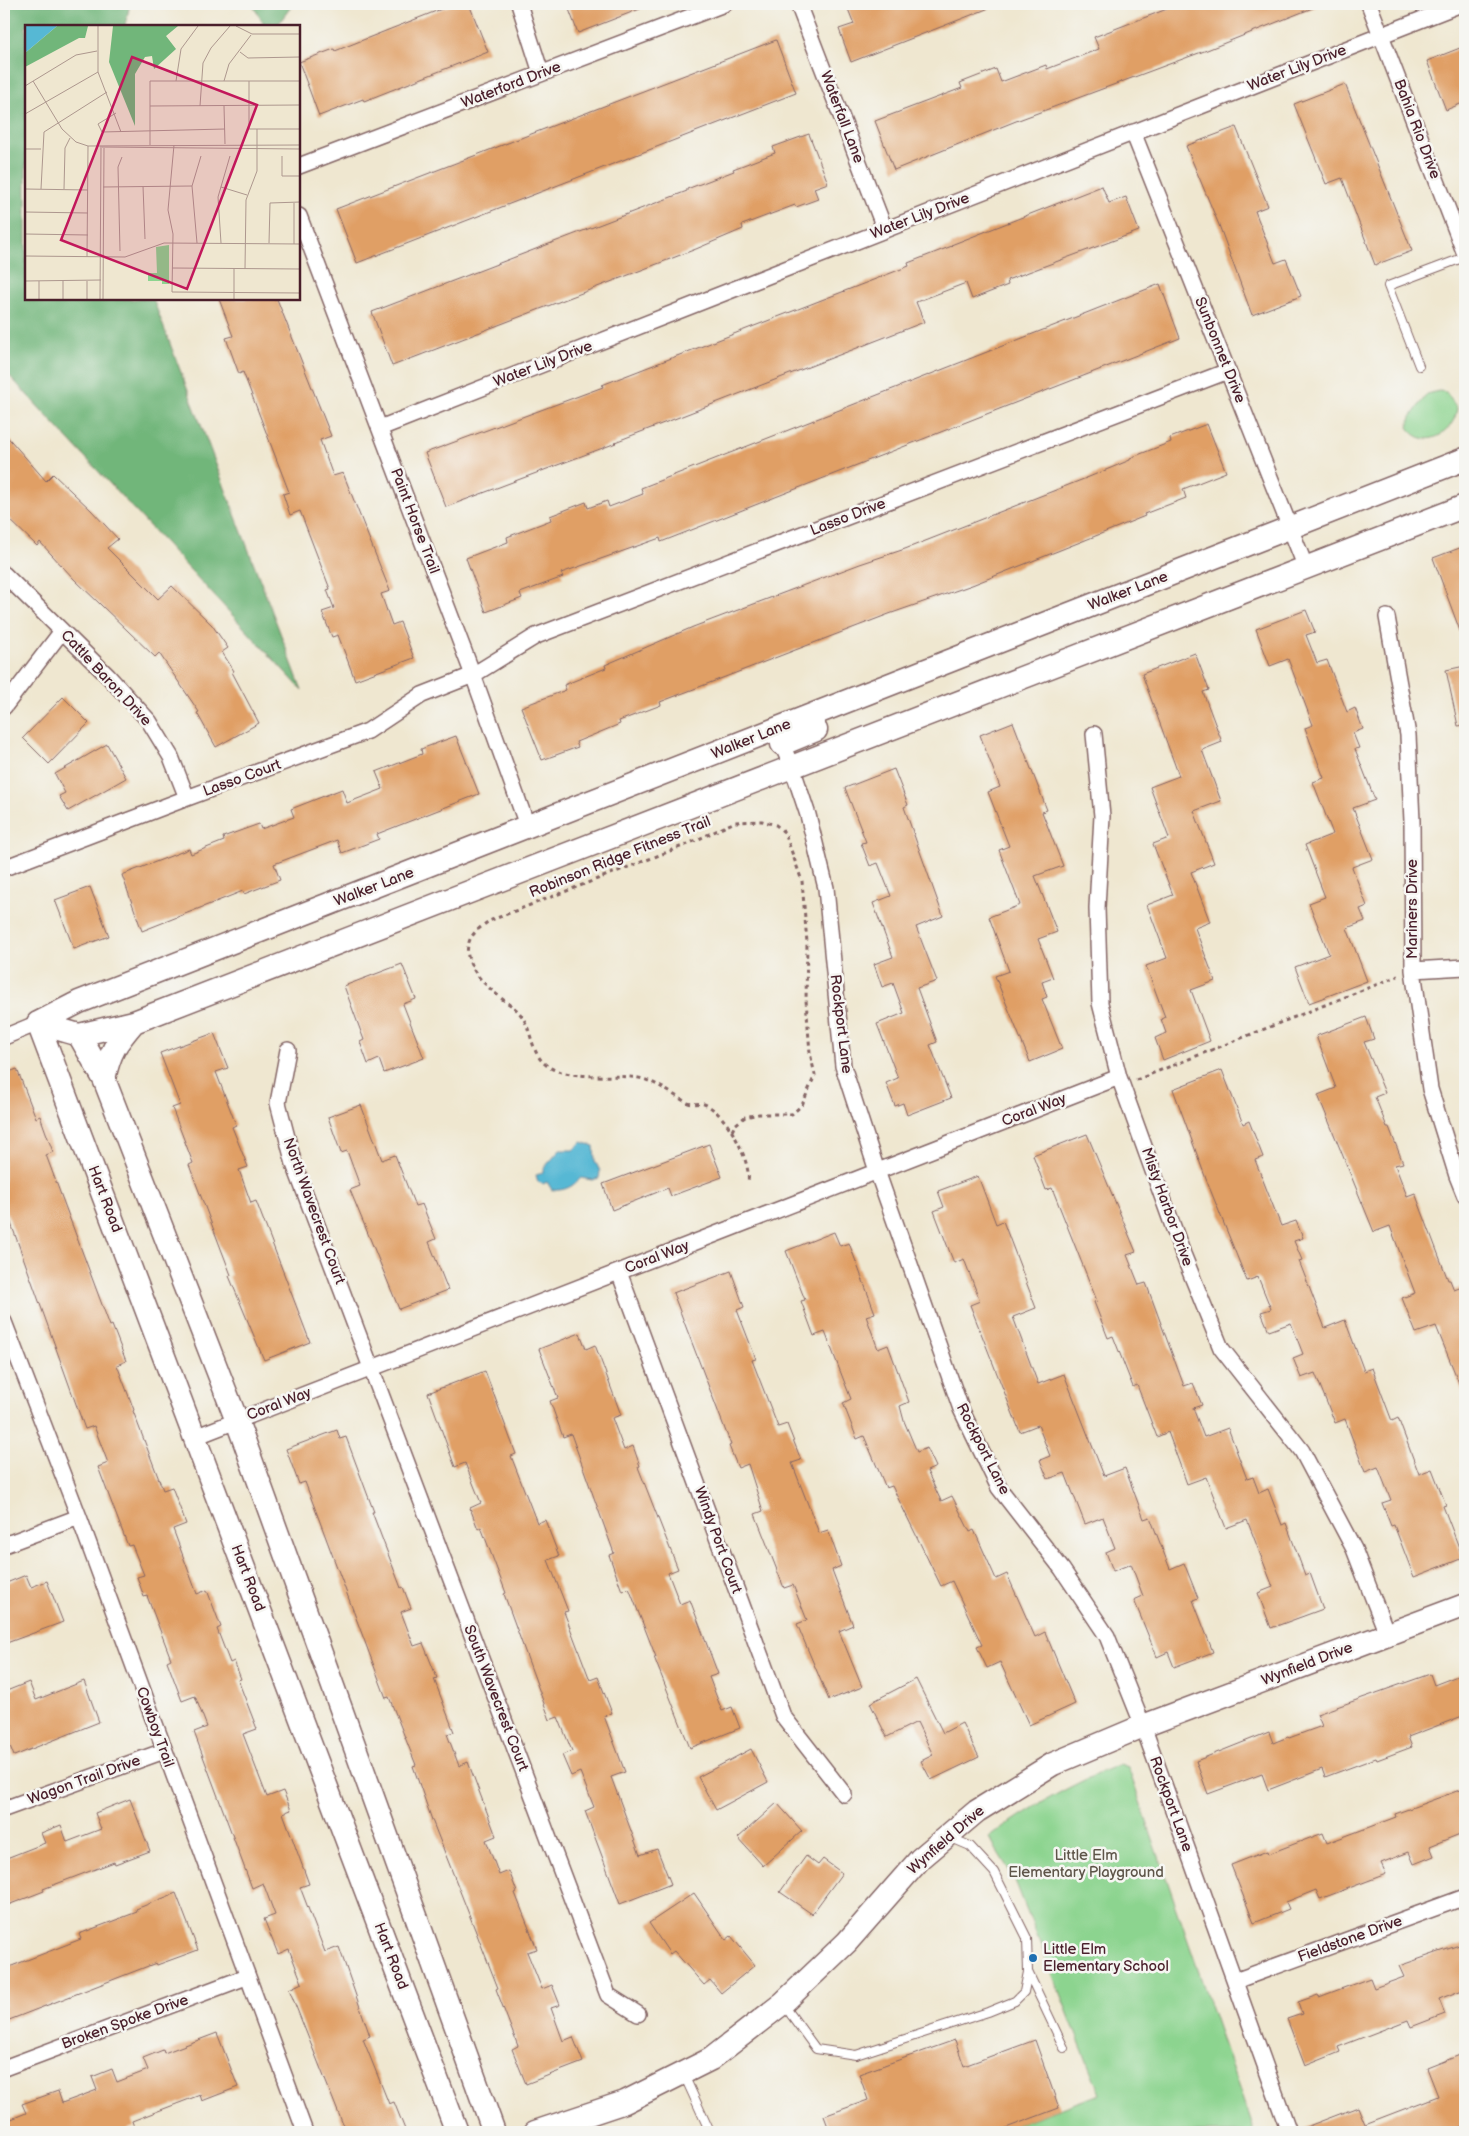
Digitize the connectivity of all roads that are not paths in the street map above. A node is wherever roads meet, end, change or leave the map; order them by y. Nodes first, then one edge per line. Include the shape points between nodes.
1 (518, 4) edge
2 (724, 4) edge
3 (798, 4) edge
4 (1369, 4) edge
5 (1461, 4) edge
6 (1381, 35) junction
7 (541, 74) junction
8 (1133, 132) junction
9 (300, 166) edge
10 (300, 219) edge
11 (885, 230) junction
12 (1465, 255) edge
13 (1419, 366) dead end
14 (1228, 371) junction
15 (380, 428) junction
16 (1465, 459) edge
17 (1461, 506) edge
18 (1290, 527) junction
19 (1304, 562) junction
20 (4, 574) edge
21 (1387, 617) dead end
22 (62, 631) junction
23 (473, 675) junction
24 (4, 707) edge
25 (1094, 734) dead end
26 (779, 737) junction
27 (792, 767) junction
28 (187, 798) junction
29 (528, 828) junction
30 (4, 868) edge
31 (1465, 967) edge
32 (1413, 970) junction
33 (134, 1022) junction
34 (38, 1023) junction
35 (79, 1035) junction
36 (4, 1036) edge
37 (288, 1050) dead end
38 (104, 1078) junction
39 (1120, 1081) junction
40 (878, 1171) junction
41 (1465, 1196) edge
42 (619, 1272) junction
43 (4, 1322) edge
44 (372, 1368) junction
45 (237, 1421) junction
46 (194, 1437) junction
47 (79, 1517) junction
48 (4, 1545) edge
49 (1465, 1605) edge
50 (1387, 1634) junction
51 (1143, 1726) junction
52 (164, 1750) junction
53 (844, 1794) dead end
54 (4, 1809) edge
55 (947, 1836) junction
56 (1465, 1897) edge
57 (1028, 1972) junction
58 (246, 1977) junction
59 (1235, 1982) junction
60 (783, 2003) junction
61 (638, 2014) dead end
62 (1064, 2048) dead end
63 (4, 2068) edge
64 (684, 2073) junction
65 (304, 2132) edge
66 (457, 2132) edge
67 (494, 2132) edge
68 (534, 2132) edge
69 (710, 2132) edge
70 (1289, 2132) edge

1 - 7 street
2 - 7 street, Waterford Drive
3 - 11 street, Waterfall Lane
4 - 6 street, Bahia Rio Drive
5 - 6 street, Water Lily Drive
6 - 8 street, Water Lily Drive
6 - 12 street, Bahia Rio Drive
7 - 9 street, Waterford Drive
8 - 11 street, Water Lily Drive
8 - 14 street, Sunbonnet Drive
10 - 15 street, Paint Horse Trail
11 - 15 street, Water Lily Drive
12 - 13 lane via 1388,286
14 - 18 street, Sunbonnet Drive
14 - 23 street, Lasso Drive via 536,636
15 - 23 street, Paint Horse Trail
16 - 18 street, Walker Lane
17 - 19 street
18 - 19 street, Sunbonnet Drive
18 - 26 street, Walker Lane via 925,671
19 - 27 street via 1117,641
20 - 22 street, Cattle Baron Drive
21 - 32 street, Mariners Drive via 1408,735
22 - 24 street
22 - 28 street, Cattle Baron Drive via 150,721 172,757
23 - 28 street, Lasso Court via 422,695 368,731
23 - 29 street, Paint Horse Trail
25 - 39 street, Misty Harbor Drive via 1102,816 1097,908 1100,1003
26 - 27 street, Rockport Lane
26 - 29 street, Walker Lane
27 - 33 street
27 - 40 street, Rockport Lane via 826,888 844,1066
28 - 30 street, Lasso Court
29 - 34 street, Walker Lane via 79,1002
31 - 32 street
32 - 41 street, Mariners Drive via 1430,1089
33 - 35 street
33 - 38 street via 109,1056
34 - 35 street
34 - 36 street
34 - 46 street, Hart Road
35 - 38 street
37 - 44 street, North Wavecrest Court via 278,1103 294,1164
38 - 45 street
39 - 40 street, Coral Way
39 - 50 street, Misty Harbor Drive via 1221,1348 1302,1451 1354,1549
40 - 42 street, Coral Way
40 - 51 street, Rockport Lane via 961,1409 999,1488 1062,1569 1107,1636
42 - 44 street, Coral Way
42 - 53 street, Windy Port Court via 783,1716
43 - 47 street, Cowboy Trail
44 - 45 street, Coral Way
44 - 61 street, South Wavecrest Court via 608,1995
45 - 46 street, Coral Way
45 - 67 street
46 - 66 street, Hart Road
47 - 48 street
47 - 52 street, Cowboy Trail
49 - 50 street, Wynfield Drive
50 - 51 street, Wynfield Drive
51 - 55 street, Wynfield Drive via 1053,1764 977,1810
51 - 59 street, Rockport Lane
52 - 54 street, Wagon Trail Drive
52 - 58 street, Cowboy Trail
55 - 57 lane via 970,1846 994,1872 1028,1938
55 - 60 street, Wynfield Drive via 920,1859 847,1942
56 - 59 street, Fieldstone Drive
57 - 60 lane via 1024,1992 1014,2001 856,2055 816,2049
57 - 62 lane
58 - 63 street, Broken Spoke Drive
58 - 65 street, Cowboy Trail
59 - 70 street, Rockport Lane
60 - 64 street, Wynfield Drive via 711,2059
64 - 68 street, Wynfield Drive via 625,2102
64 - 69 lane

